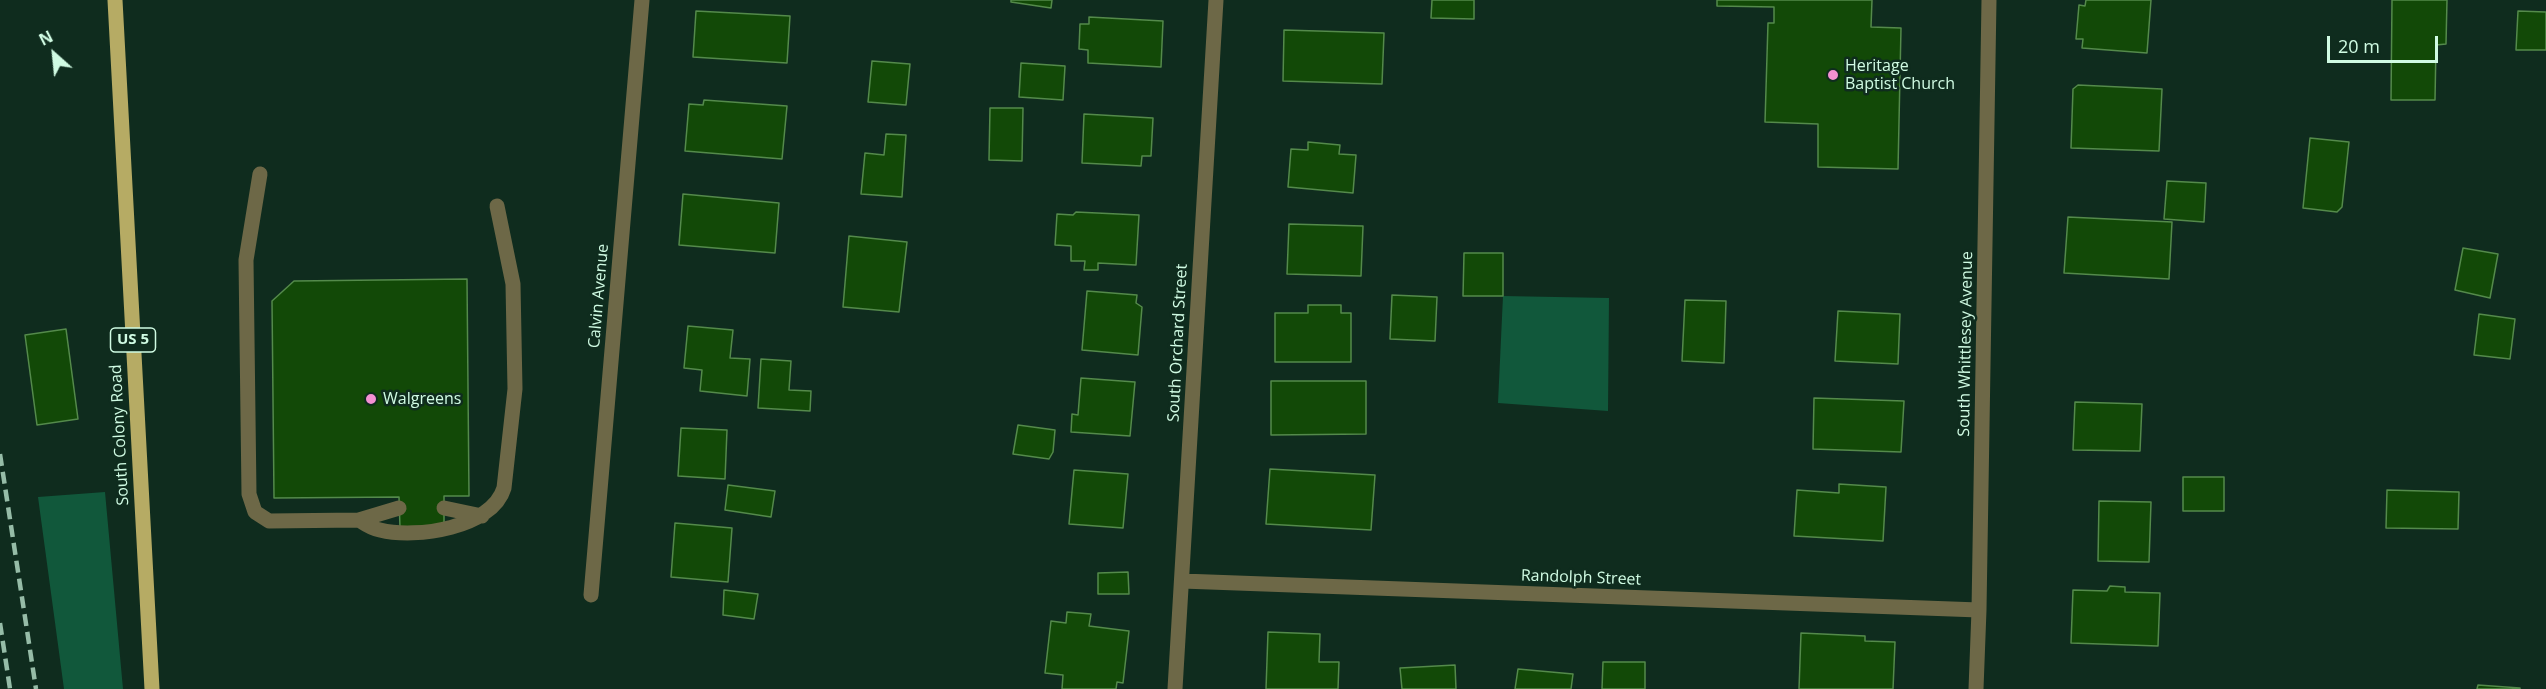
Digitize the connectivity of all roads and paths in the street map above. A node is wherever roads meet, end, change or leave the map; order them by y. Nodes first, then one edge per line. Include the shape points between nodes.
1 (115, 0) edge
2 (642, 0) edge
3 (1216, 0) edge
4 (1989, 0) edge
5 (260, 174) dead end
6 (497, 206) dead end
7 (399, 508) dead end
8 (444, 508) dead end
9 (482, 516) junction
10 (359, 520) junction
11 (1182, 581) junction
12 (591, 595) dead end
13 (1979, 610) junction
14 (152, 689) edge
15 (1175, 689) edge
16 (1976, 689) edge

1 - 14 main road, South Colony Road / US 5
2 - 12 street, Calvin Avenue
3 - 11 street, South Orchard Street
4 - 13 street, South Whittlesey Avenue
5 - 10 street via 246,260 249,494 255,512 269,520
6 - 9 street via 513,284 514,389 504,488 501,499
7 - 10 street
8 - 9 street
9 - 10 street via 443,530 391,533
11 - 13 street, Randolph Street
11 - 15 street, South Orchard Street
13 - 16 street, South Whittlesey Avenue

